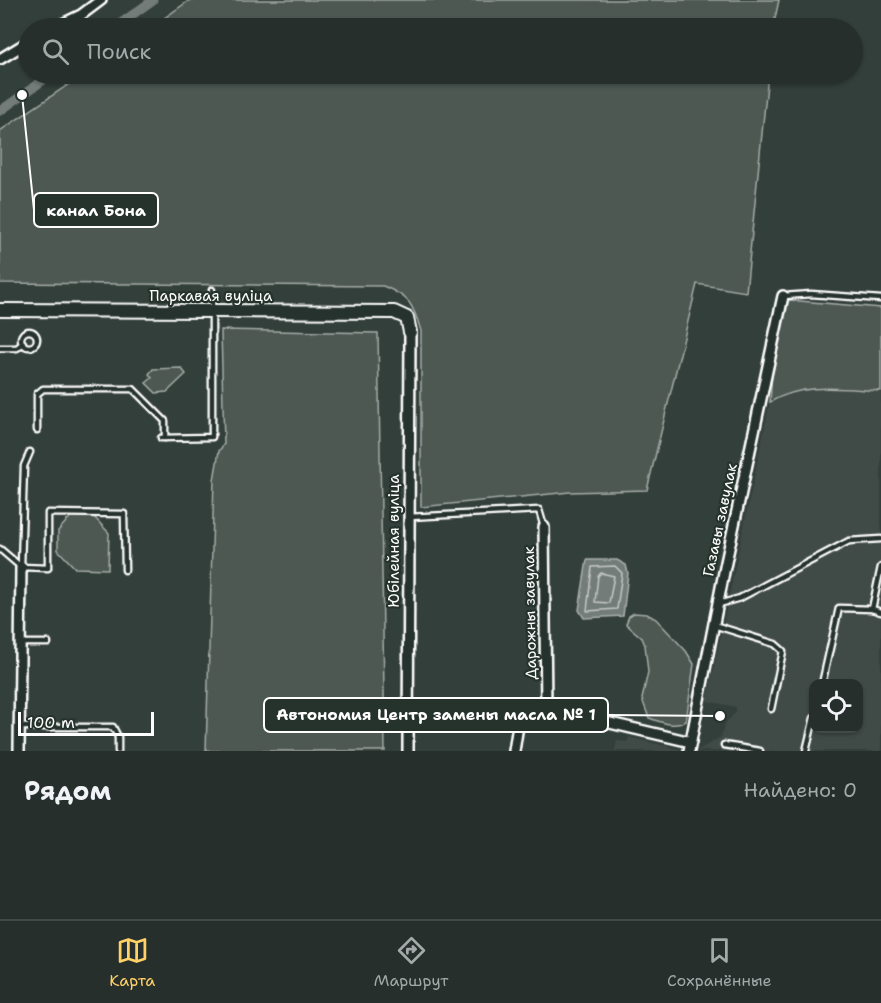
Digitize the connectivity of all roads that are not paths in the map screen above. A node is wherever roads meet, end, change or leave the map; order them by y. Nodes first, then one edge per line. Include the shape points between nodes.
1 (101, 0) edge
2 (71, 18) edge
3 (18, 48) edge
4 (0, 59) edge
5 (212, 290) dead end
6 (783, 296) joint
7 (881, 299) edge
8 (0, 310) edge
9 (213, 310) junction
10 (410, 332) joint
11 (23, 343) junction
12 (0, 348) edge
13 (37, 430) dead end
14 (30, 452) dead end
15 (410, 517) junction
16 (544, 527) joint
17 (881, 539) edge
18 (0, 549) edge
19 (21, 567) junction
20 (881, 567) edge
21 (125, 570) dead end
22 (718, 604) junction
23 (872, 609) junction
24 (881, 612) edge
25 (714, 625) junction
26 (20, 643) junction
27 (48, 643) dead end
28 (823, 679) edge
29 (546, 708) junction
30 (771, 709) dead end
31 (19, 728) junction
32 (810, 733) edge
33 (724, 745) dead end
34 (690, 746) edge
35 (19, 751) edge
36 (118, 751) edge
37 (408, 751) edge
38 (514, 751) edge
39 (760, 751) edge
40 (806, 751) edge

1 - 2 street
3 - 4 street
5 - 9 lane
6 - 7 lane
6 - 22 street, Газавы завулак
8 - 9 street, Паркавая вуліца
9 - 10 street, Паркавая вуліца via 394,312 407,318
9 - 13 lane via 212,438 163,438 165,421 133,389 43,389 37,394
10 - 15 street, Юбілейная вуліца
11 - 11 lane via 32,346 39,338 28,331 22,336
11 - 12 lane via 17,348
14 - 19 lane via 24,466
15 - 16 lane via 539,510
15 - 37 street, Юбілейная вуліца
16 - 29 street, Дарожны завулак
17 - 22 lane via 849,541 740,598
18 - 19 lane
19 - 21 lane via 48,568 48,513 116,513 124,514
19 - 26 street
20 - 23 lane
22 - 25 street, Газавы завулак
23 - 24 lane
23 - 28 lane via 839,608
25 - 30 lane via 775,644 783,651
25 - 34 street, Газавы завулак
26 - 27 lane
26 - 31 street
29 - 34 street
29 - 38 street via 530,711 519,719
31 - 35 street
31 - 36 lane via 113,727
32 - 40 lane
33 - 39 lane

